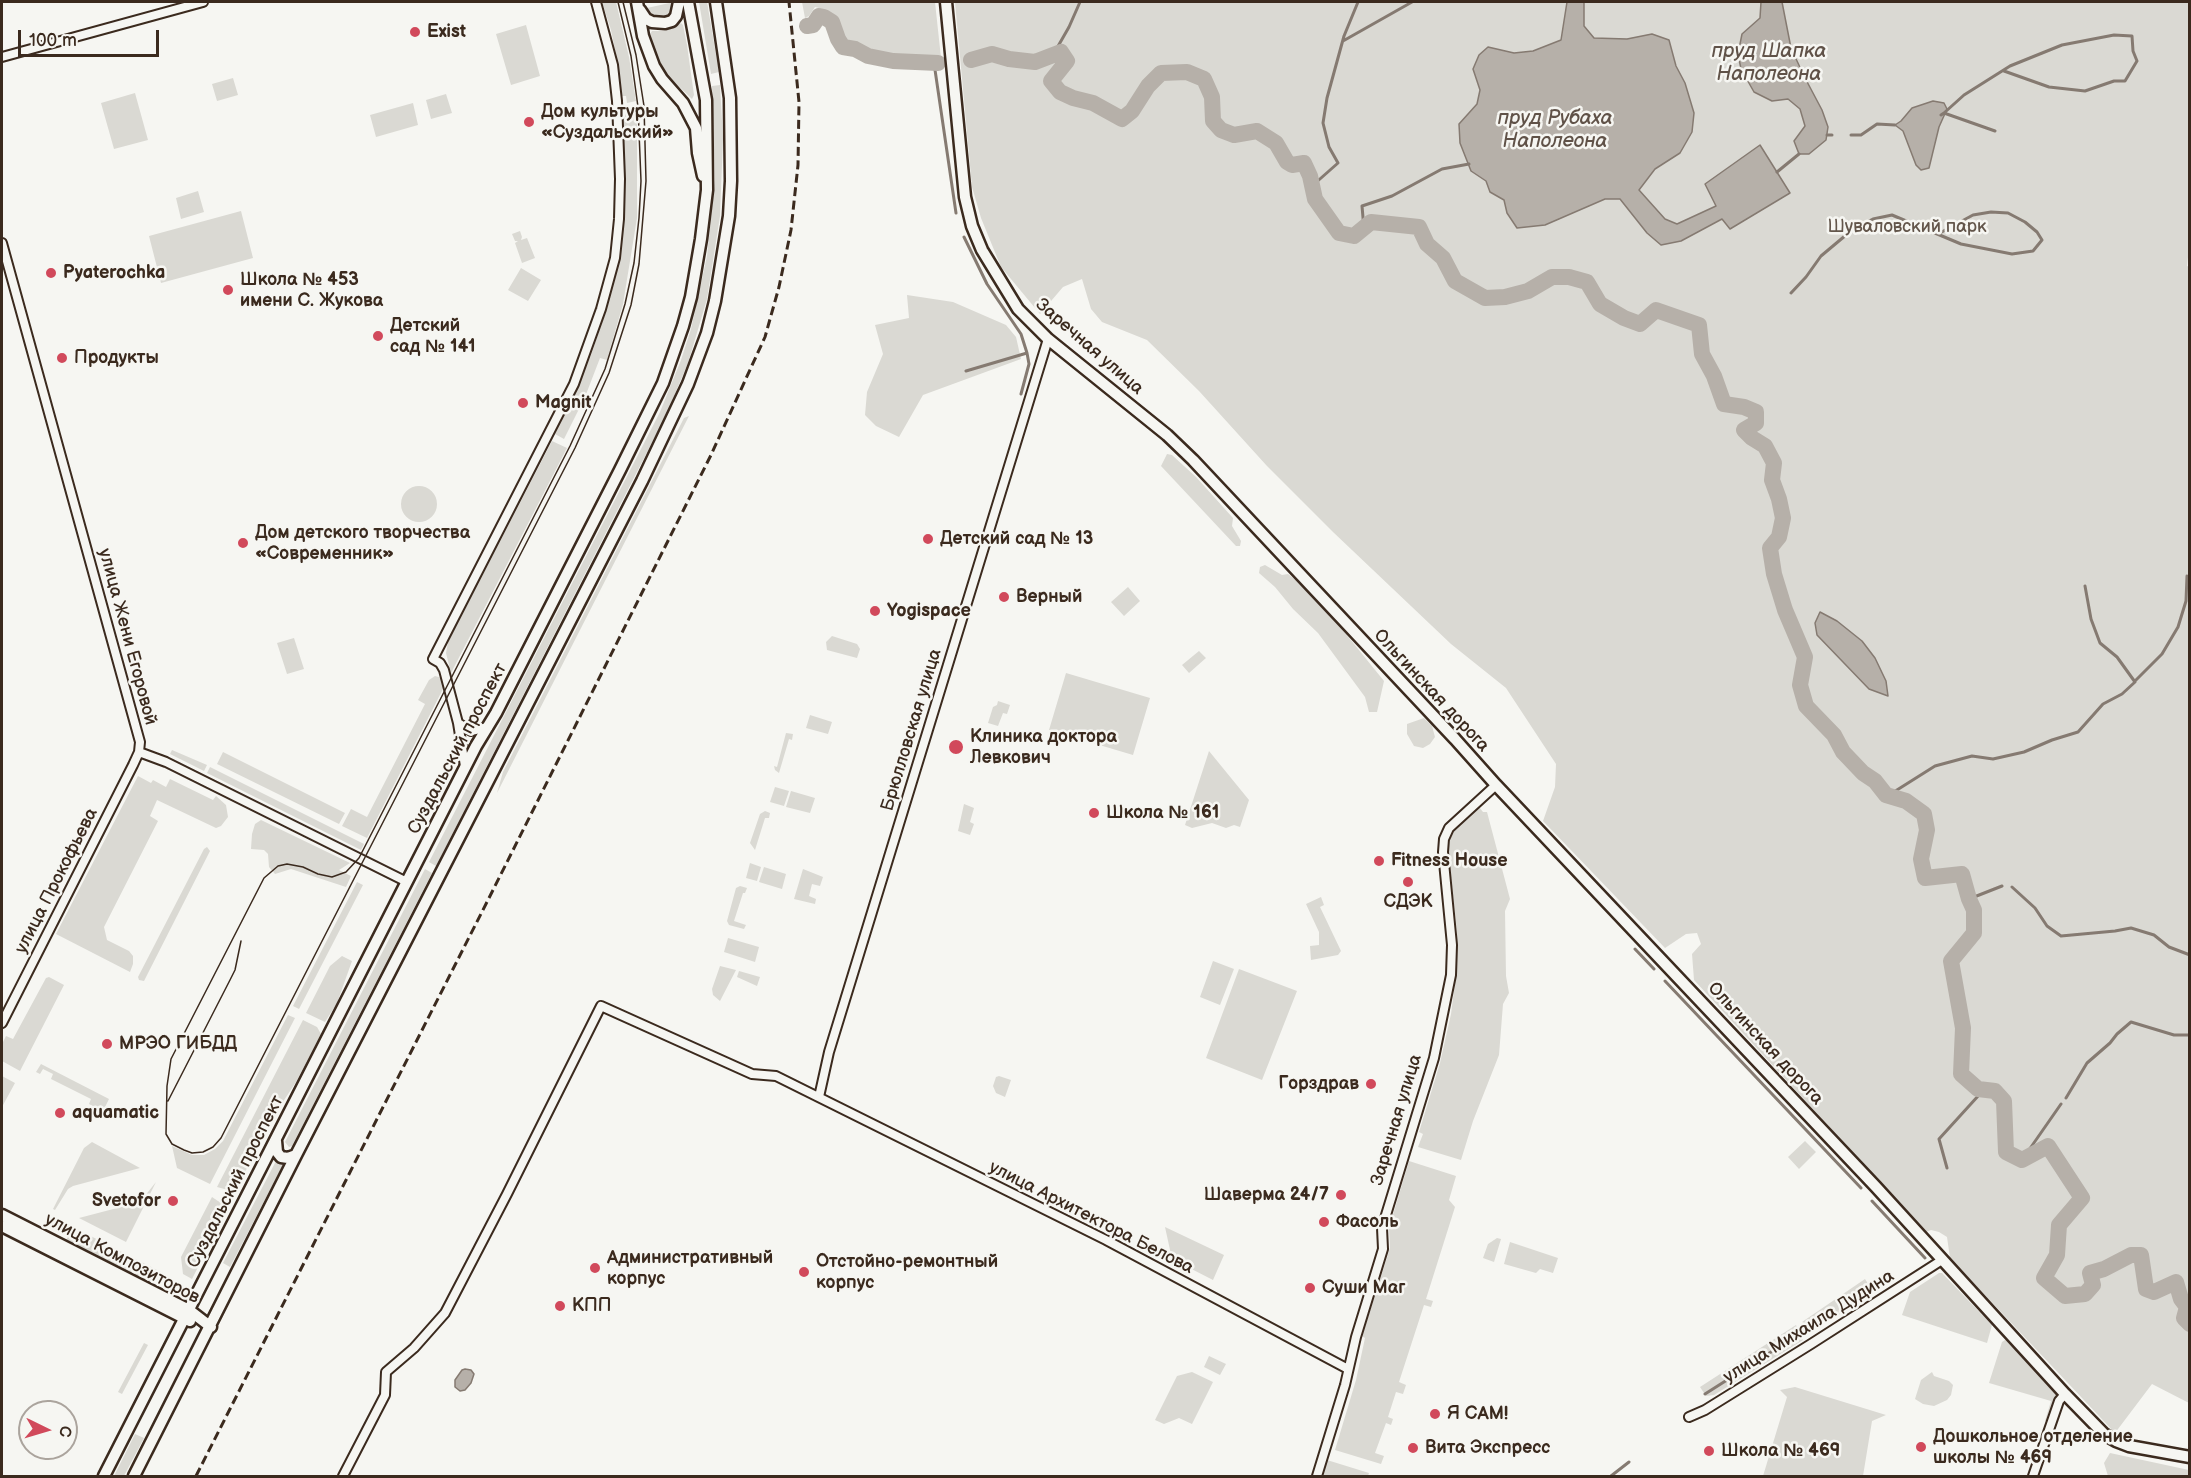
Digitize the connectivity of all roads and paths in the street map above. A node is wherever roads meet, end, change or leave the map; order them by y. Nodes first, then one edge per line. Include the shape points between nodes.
1 (202, 2) edge
2 (597, 2) edge
3 (679, 2) edge
4 (688, 2) edge
5 (716, 2) edge
6 (723, 2) edge
7 (946, 2) edge
8 (638, 4) edge
9 (719, 17) junction
10 (2, 57) edge
11 (707, 190) junction
12 (2, 243) edge
13 (1048, 339) junction
14 (1338, 614) joint
15 (458, 723) junction
16 (488, 727) junction
17 (139, 752) junction
18 (465, 768) junction
19 (1496, 785) junction
20 (407, 882) junction
21 (2, 1023) edge
22 (819, 1097) junction
23 (276, 1141) junction
24 (296, 1155) junction
25 (2, 1215) edge
26 (2, 1226) edge
27 (1942, 1260) junction
28 (187, 1315) junction
29 (211, 1327) junction
30 (1348, 1369) junction
31 (2065, 1394) junction
32 (1689, 1417) dead end
33 (2190, 1457) edge
34 (104, 1476) edge
35 (134, 1476) edge
36 (344, 1476) edge
37 (1317, 1476) edge
38 (2033, 1476) edge

1 - 10 street
2 - 15 street via 613,65 617,101 620,179 615,258 574,384 433,659 444,670
3 - 8 main road via 676,16 665,24 646,19
4 - 11 main road, Суздальский проспект via 706,100
5 - 9 main road
6 - 9 main road
7 - 13 main road, Заречная улица via 965,197 972,226 1018,309
8 - 11 main road via 643,36 654,66 691,115 696,128
9 - 24 main road via 730,98 731,181 715,301 696,365 642,481
11 - 16 main road, Суздальский проспект via 691,297 663,383
12 - 17 street, улица Жени Егоровой via 138,732
13 - 14 main road, Заречная улица via 1176,443
13 - 22 street, Брюлловская улица via 829,1052
14 - 19 main road, Ольгинская дорога
15 - 16 street via 471,731
15 - 18 street
16 - 18 main road, Суздальский проспект
17 - 20 street, улица Жени Егоровой
17 - 21 street, улица Прокофьева
18 - 20 main road, Суздальский проспект
19 - 27 main road, Ольгинская дорога
19 - 30 street, Заречная улица via 1449,828 1444,839 1451,975 1434,1058 1382,1228 1383,1249
20 - 23 main road, Суздальский проспект
22 - 30 street, улица Архитектора Белова via 1106,1240
22 - 36 street, улица Архитектора Белова via 776,1076 752,1074 601,1006 445,1313 386,1372 385,1395
23 - 24 main road via 281,1157
23 - 28 main road, Суздальский проспект
24 - 29 main road
25 - 28 main road, улица Композиторов
26 - 28 main road, улица Композиторов
27 - 31 main road, Ольгинская дорога
27 - 32 street, улица Михаила Дудина
28 - 29 main road, улица Композиторов
28 - 34 main road, Суздальский проспект
29 - 35 main road
30 - 37 street, Заречная улица
31 - 33 main road, Ольгинская дорога via 2116,1441
31 - 38 street via 2059,1401

